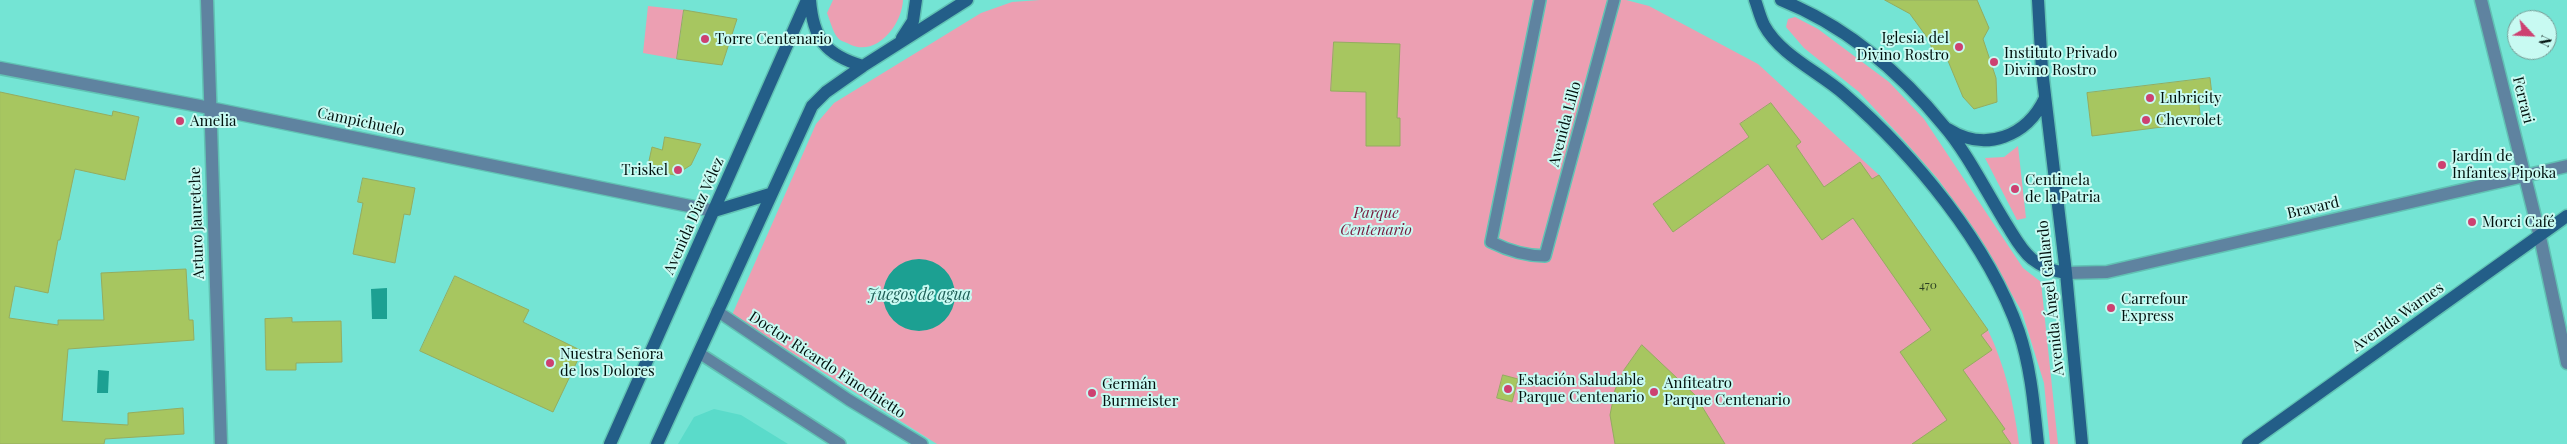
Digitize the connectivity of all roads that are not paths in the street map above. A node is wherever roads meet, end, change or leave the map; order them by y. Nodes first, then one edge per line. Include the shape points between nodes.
1 (207, 0) edge
2 (808, 0) edge
3 (916, 0) edge
4 (967, 0) edge
5 (1540, 0) edge
6 (1614, 0) edge
7 (1755, 0) edge
8 (1781, 0) edge
9 (2038, 0) edge
10 (2482, 0) edge
11 (892, 48) junction
12 (862, 66) junction
13 (0, 68) edge
14 (2045, 98) junction
15 (210, 108) junction
16 (1946, 128) junction
17 (2567, 166) edge
18 (2525, 175) junction
19 (770, 194) junction
20 (714, 212) junction
21 (2567, 216) edge
22 (2540, 237) junction
23 (2066, 273) junction
24 (717, 311) junction
25 (699, 353) junction
26 (2567, 363) edge
27 (221, 444) edge
28 (610, 444) edge
29 (657, 444) edge
30 (840, 444) edge
31 (922, 444) edge
32 (2038, 444) edge
33 (2082, 444) edge
34 (2248, 444) edge

1 - 15 street, Arturo Jauretche
2 - 12 main road via 813,24 826,48 843,60
2 - 20 main road, Avenida Díaz Vélez
3 - 11 main road via 913,20
4 - 11 main road
5 - 6 lane, Avenida Lillo via 1491,242 1519,254 1545,256
7 - 32 main road via 1764,25 1779,44 1844,93 1903,152 1976,247 1997,282 2019,333
8 - 16 main road via 1804,9 1881,60
9 - 14 main road, Avenida Ángel Gallardo
10 - 18 street, Ferrari
11 - 12 main road
12 - 19 main road via 812,106
13 - 15 street, Campichuelo
14 - 16 main road via 2029,123 2018,132 2000,139 1972,139
14 - 23 main road, Avenida Ángel Gallardo
15 - 20 street, Campichuelo
15 - 27 street, Arturo Jauretche
16 - 23 main road via 2023,251 2042,266
17 - 18 street, Bravard
18 - 22 street, Ferrari
18 - 23 street, Bravard via 2107,272
19 - 20 main road
19 - 24 main road
20 - 28 main road, Avenida Díaz Vélez
21 - 22 main road, Avenida Warnes
22 - 26 street, Ferrari
22 - 34 main road, Avenida Warnes
23 - 33 main road, Avenida Ángel Gallardo
24 - 25 main road
24 - 31 lane, Doctor Ricardo Finochietto via 849,400
25 - 29 main road
25 - 30 lane

